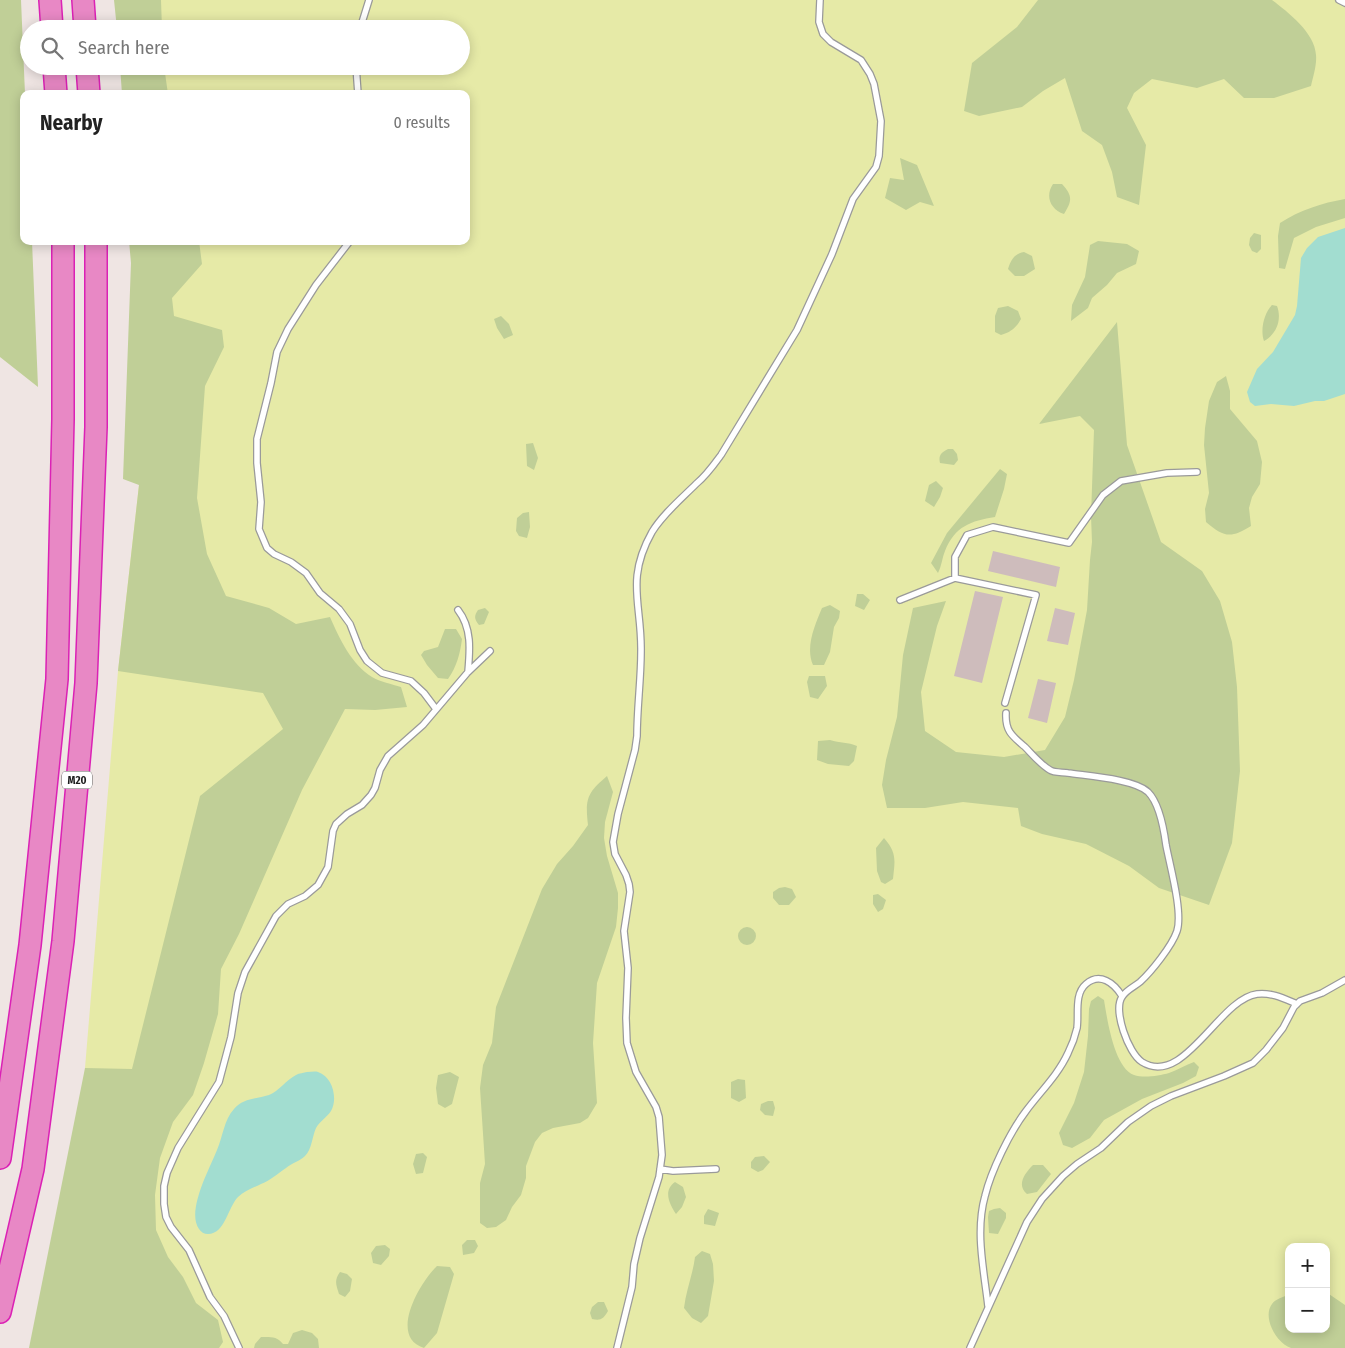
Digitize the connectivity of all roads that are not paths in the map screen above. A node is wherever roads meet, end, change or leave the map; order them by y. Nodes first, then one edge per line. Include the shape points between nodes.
1 (50, 0) edge
2 (83, 0) edge
3 (369, 0) edge
4 (820, 0) edge
5 (1339, 0) edge
6 (1345, 3) edge
7 (51, 20) edge
8 (84, 20) edge
9 (363, 20) edge
10 (55, 75) edge
11 (88, 75) edge
12 (357, 75) edge
13 (56, 90) edge
14 (89, 90) edge
15 (358, 90) edge
16 (63, 245) edge
17 (96, 245) edge
18 (347, 245) edge
19 (1198, 472) dead end
20 (955, 578) junction
21 (900, 600) dead end
22 (458, 610) dead end
23 (490, 651) dead end
24 (468, 672) junction
25 (1005, 703) dead end
26 (436, 709) junction
27 (1006, 713) dead end
28 (1345, 980) edge
29 (1122, 996) junction
30 (1297, 1004) junction
31 (0, 1158) edge
32 (660, 1169) junction
33 (716, 1169) dead end
34 (989, 1308) junction
35 (0, 1312) edge
36 (239, 1348) edge
37 (617, 1348) edge
38 (970, 1348) edge

1 - 7 highway
2 - 8 highway
3 - 9 lane
4 - 32 lane via 819,22 823,34 861,60 874,84 881,121 876,167 853,199 826,267 788,346 710,471 653,530 637,574 641,649 636,750 613,842 630,892 624,931 628,968 628,1043 636,1072 659,1118
5 - 6 lane
10 - 13 highway
11 - 14 highway
12 - 15 lane
16 - 31 highway, M20 via 57,678 30,945
17 - 35 highway, M20 via 96,427 86,683 63,941 33,1168
18 - 26 lane via 316,285 277,352 257,439 262,502 259,529 267,548 306,574 320,593 345,616 367,661 382,672 411,681
19 - 20 lane via 1167,473 1121,481 1103,495 1069,543 993,527 967,535 955,556
20 - 21 lane
20 - 25 lane via 1036,595
22 - 24 lane via 468,627
23 - 24 lane
24 - 26 lane
26 - 36 lane via 388,756 375,788 366,800 336,824 328,867 318,885 288,904 276,916 245,972 219,1082 182,1141 167,1173 164,1186 166,1218 189,1250 210,1297 224,1316
27 - 29 lane via 1006,725 1011,734 1051,771 1109,778 1141,788 1154,800 1164,828 1176,902 1177,930 1145,977
28 - 30 lane
29 - 30 lane via 1122,1022 1128,1044 1138,1059 1154,1067 1167,1066 1188,1052 1239,1001 1249,996 1271,994
29 - 34 lane via 1103,979 1092,980 1081,989 1077,1029 1067,1055 1024,1113 997,1163 985,1194 980,1220
30 - 34 lane via 1283,1028 1253,1063 1151,1106 1063,1176 1027,1222
32 - 33 lane
32 - 37 lane via 640,1238
34 - 38 lane

